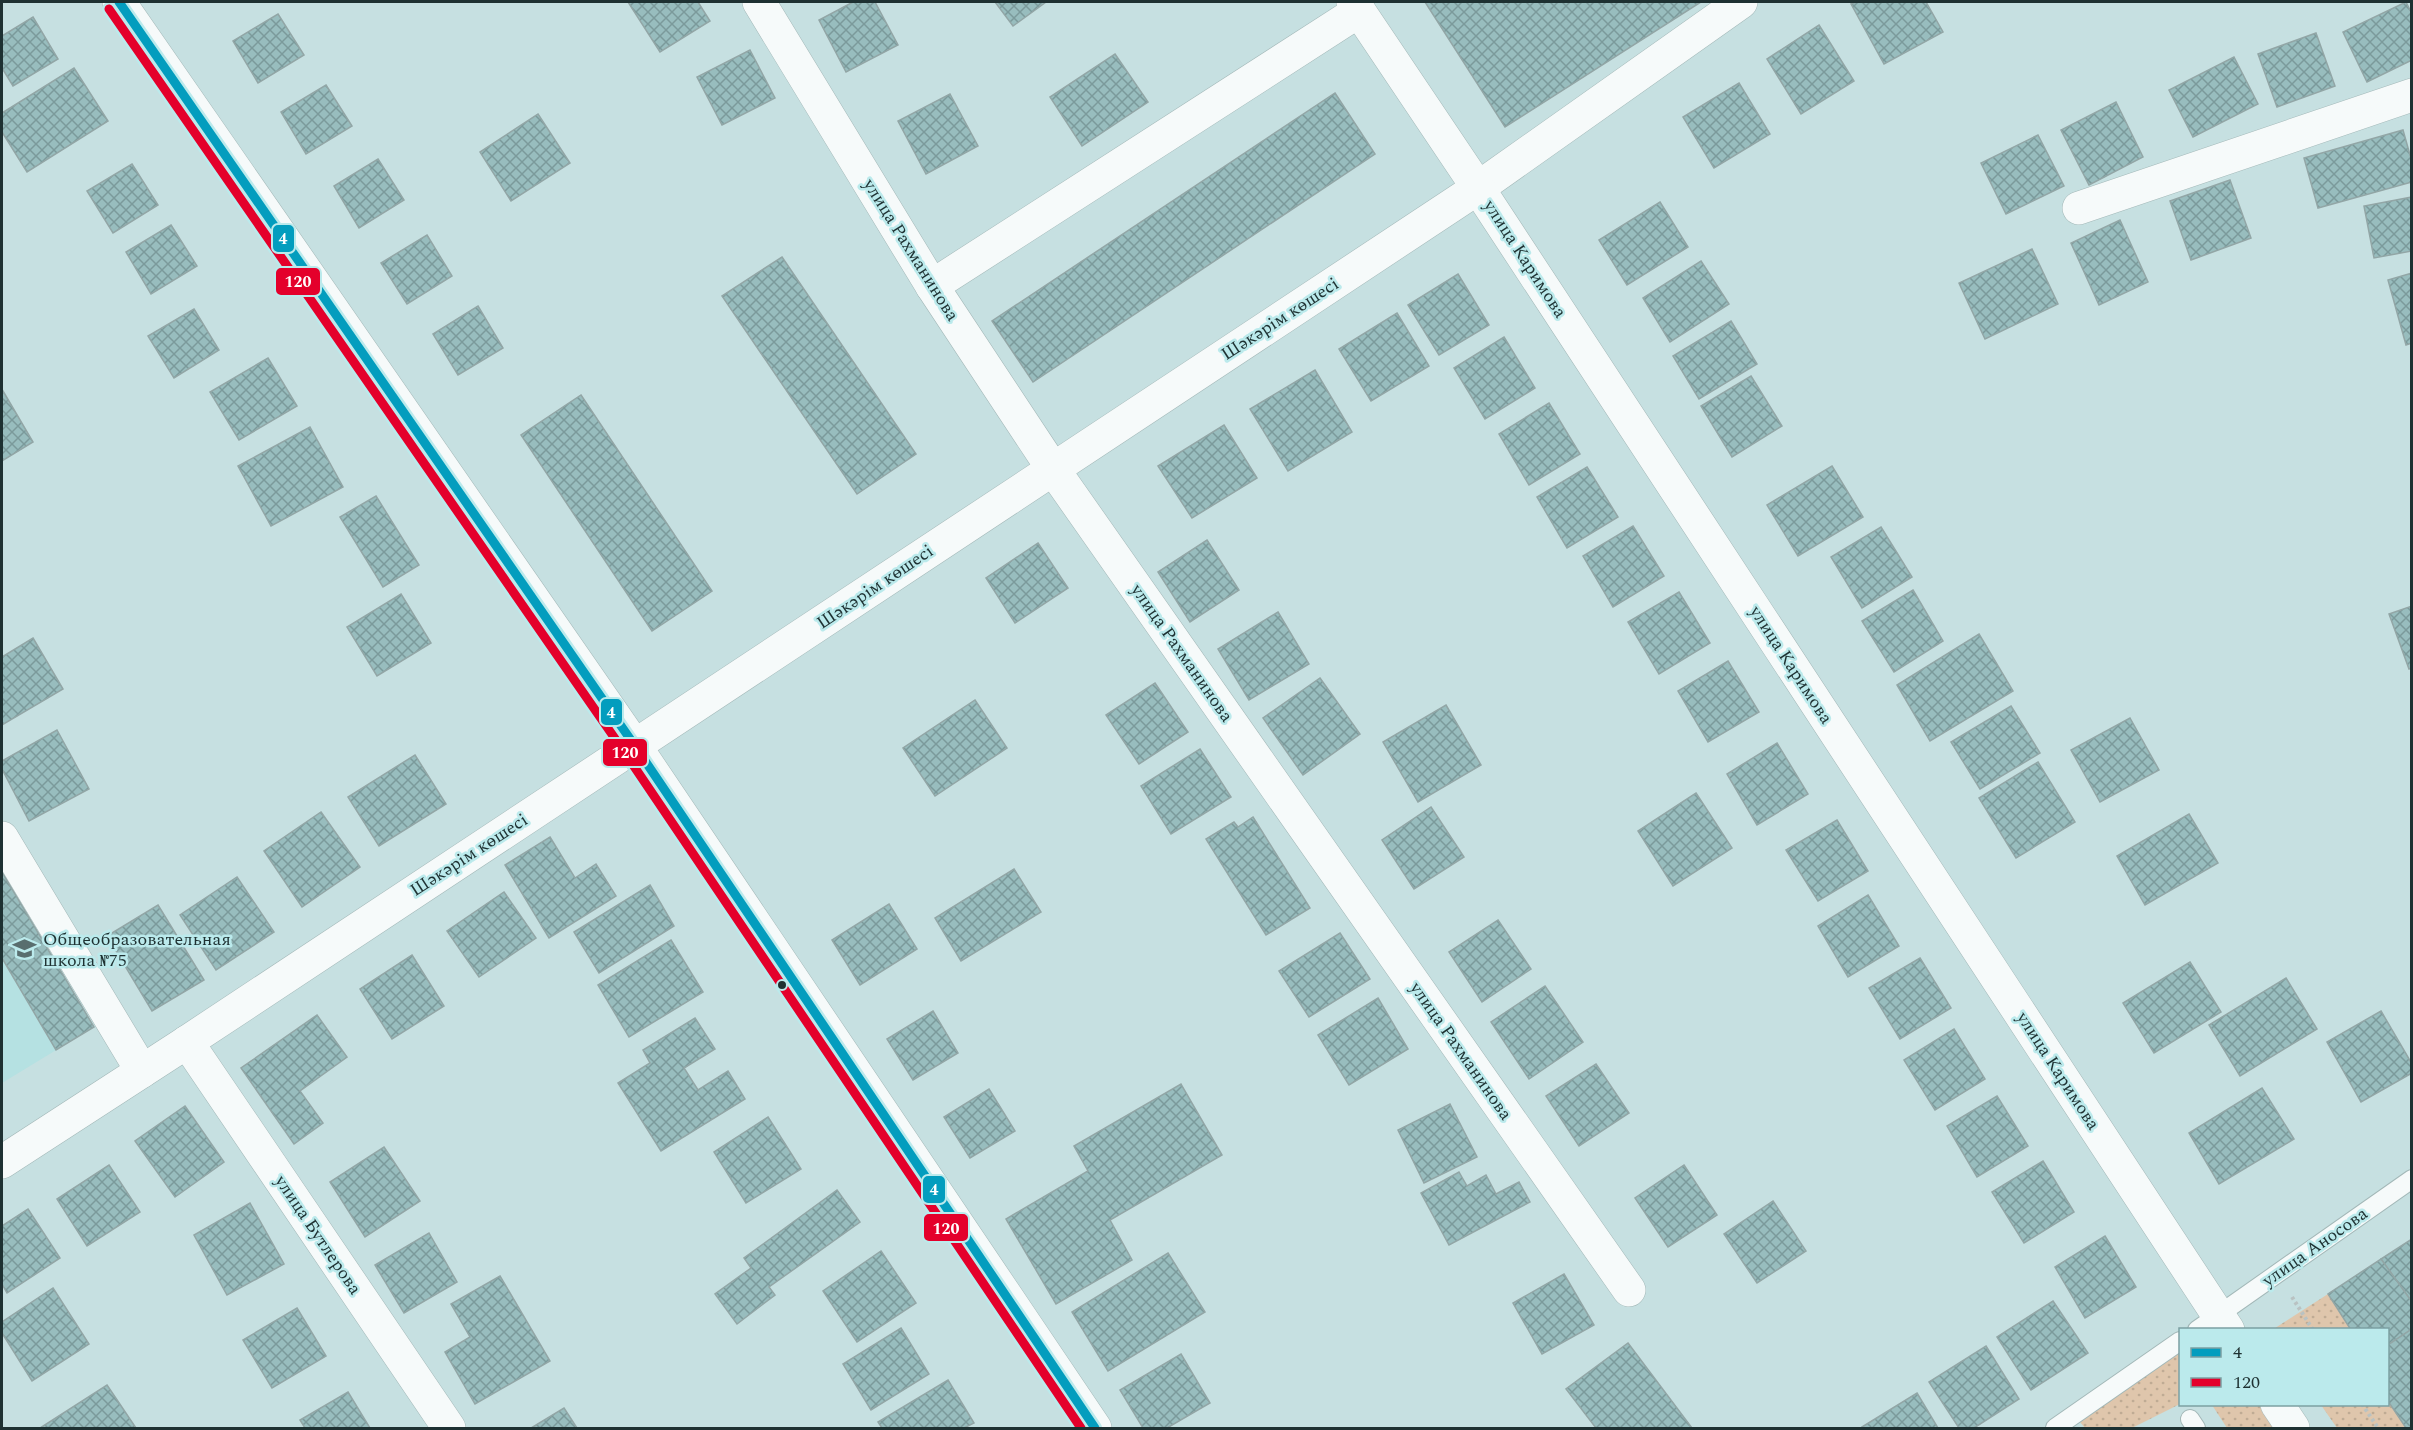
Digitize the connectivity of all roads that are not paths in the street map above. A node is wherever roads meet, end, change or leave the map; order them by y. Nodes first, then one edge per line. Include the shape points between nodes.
1 (119, 2) edge
2 (759, 2) edge
3 (1740, 2) edge
4 (1356, 6) edge
5 (2412, 95) edge
6 (1478, 188) junction
7 (2079, 208) dead end
8 (932, 286) junction
9 (1053, 469) junction
10 (635, 746) junction
11 (2, 838) edge
12 (187, 1042) junction
13 (142, 1071) junction
14 (2, 1162) edge
15 (2412, 1179) edge
16 (1629, 1290) dead end
17 (2214, 1325) edge
18 (2179, 1342) edge
19 (2278, 1406) edge
20 (449, 1428) edge
21 (1095, 1428) edge
22 (2055, 1428) edge
23 (2293, 1428) edge

1 - 10 street
2 - 8 street, улица Рахманинова
3 - 6 street, Шәкәрім көшесі
4 - 6 street, улица Каримова
4 - 8 street
5 - 7 street
6 - 9 street, Шәкәрім көшесі
6 - 17 street, улица Каримова
8 - 9 street, улица Рахманинова
9 - 10 street, Шәкәрім көшесі
9 - 16 street, улица Рахманинова
10 - 12 street, Шәкәрім көшесі
10 - 21 street
11 - 13 street
12 - 13 street, Шәкәрім көшесі
12 - 20 street, улица Бутлерова
13 - 14 street, Шәкәрім көшесі
15 - 17 lane, улица Аносова
18 - 22 lane
19 - 23 street

